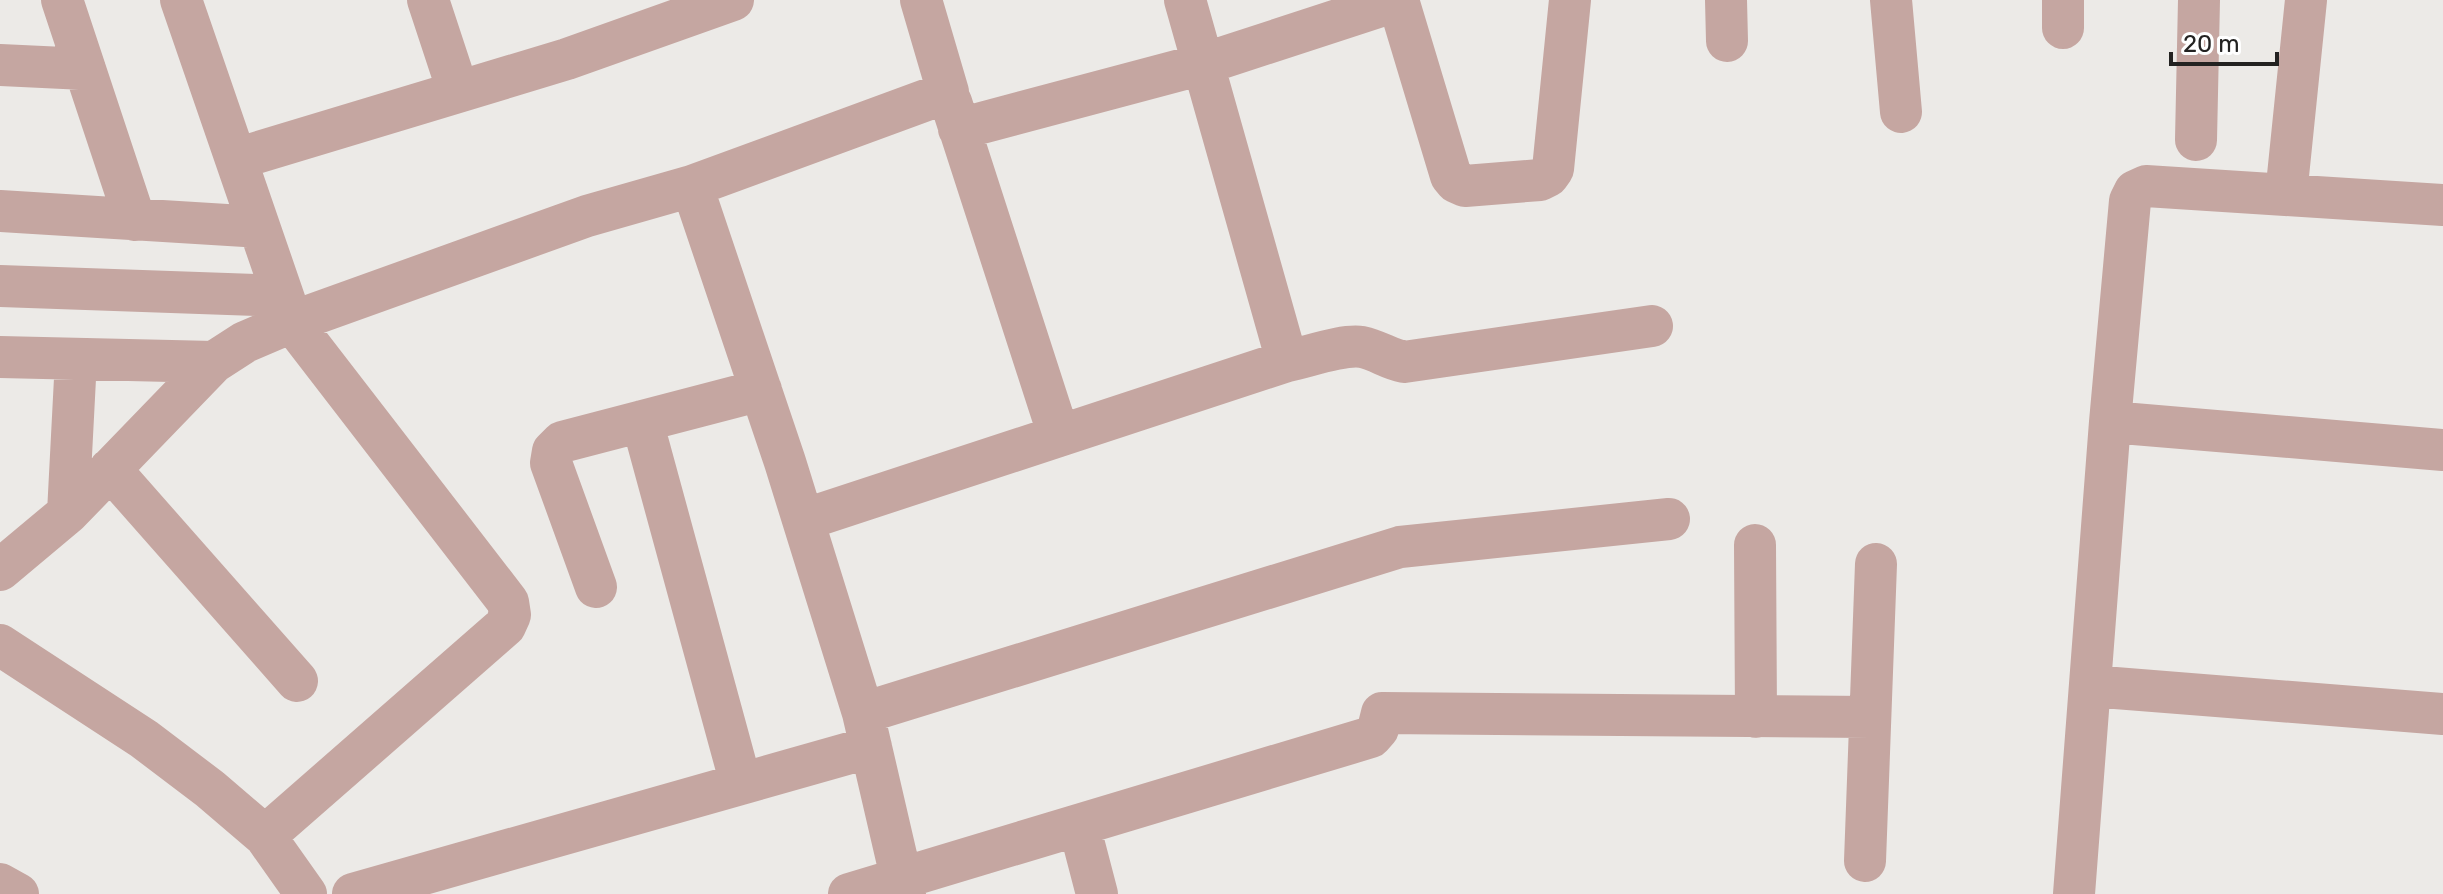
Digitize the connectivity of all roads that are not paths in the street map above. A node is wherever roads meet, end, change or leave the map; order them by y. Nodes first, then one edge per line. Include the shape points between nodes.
1 (62, 0) edge
2 (181, 0) edge
3 (428, 0) edge
4 (733, 0) edge
5 (921, 0) edge
6 (1185, 0) edge
7 (1570, 0) edge
8 (1726, 0) edge
9 (1891, 0) edge
10 (2199, 0) edge
11 (2306, 0) edge
12 (1383, 2) edge
13 (654, 13) edge
14 (1727, 41) dead end
15 (1203, 64) junction
16 (0, 65) edge
17 (85, 69) junction
18 (458, 91) junction
19 (954, 110) junction
20 (1901, 112) dead end
21 (2196, 140) dead end
22 (236, 159) junction
23 (692, 186) junction
24 (2286, 195) junction
25 (2443, 205) edge
26 (0, 211) edge
27 (135, 220) junction
28 (259, 227) junction
29 (0, 286) edge
30 (287, 309) junction
31 (1652, 326) dead end
32 (0, 357) edge
33 (76, 359) junction
34 (1287, 361) junction
35 (214, 362) junction
36 (761, 390) junction
37 (642, 421) junction
38 (2110, 422) junction
39 (1059, 436) junction
40 (2443, 450) edge
41 (110, 469) junction
42 (68, 513) junction
43 (1669, 519) dead end
44 (803, 520) junction
45 (1755, 545) dead end
46 (1876, 564) dead end
47 (0, 570) edge
48 (596, 587) dead end
49 (0, 645) edge
50 (297, 681) dead end
51 (2090, 686) junction
52 (2443, 714) edge
53 (1756, 717) junction
54 (1870, 717) junction
55 (867, 730) junction
56 (741, 784) junction
57 (1079, 825) junction
58 (265, 836) junction
59 (1865, 861) dead end
60 (0, 884) edge
61 (903, 886) edge
62 (18, 894) edge
63 (306, 894) edge
64 (353, 894) edge
65 (849, 894) edge
66 (1097, 894) edge
67 (2074, 894) edge

1 - 17 street
2 - 22 street
3 - 18 street
4 - 13 street
5 - 19 street
6 - 15 street
7 - 12 street via 1553,169 1540,180 1465,186 1451,176
8 - 14 street
9 - 20 street
10 - 21 street
11 - 24 street
12 - 15 street
13 - 18 street via 567,59
15 - 19 street
15 - 34 street
16 - 17 street
17 - 27 street
18 - 22 street
19 - 23 street
19 - 39 street
22 - 28 street
23 - 30 street
23 - 36 street
24 - 25 street
24 - 38 street via 2146,186 2135,191
26 - 27 street
27 - 28 street
28 - 30 street
29 - 30 street
30 - 35 street
30 - 58 street via 508,602 510,615 505,626
31 - 34 street via 1404,362 1352,346
32 - 33 street
33 - 35 street
33 - 42 street
34 - 39 street
35 - 41 street
36 - 37 street
36 - 44 street
37 - 48 street via 562,442 553,451 551,463
37 - 56 street
38 - 40 street
38 - 51 street
39 - 44 street
41 - 42 street
41 - 50 street
42 - 47 street
43 - 55 street via 1400,547
44 - 55 street
45 - 53 street
46 - 54 street
49 - 58 street via 144,739
51 - 52 street
51 - 67 street
53 - 54 street
53 - 57 street via 1382,713 1371,737
54 - 59 street
55 - 56 street
55 - 61 street
56 - 64 street
57 - 61 street
57 - 66 street
58 - 63 street
60 - 62 street
61 - 65 street

